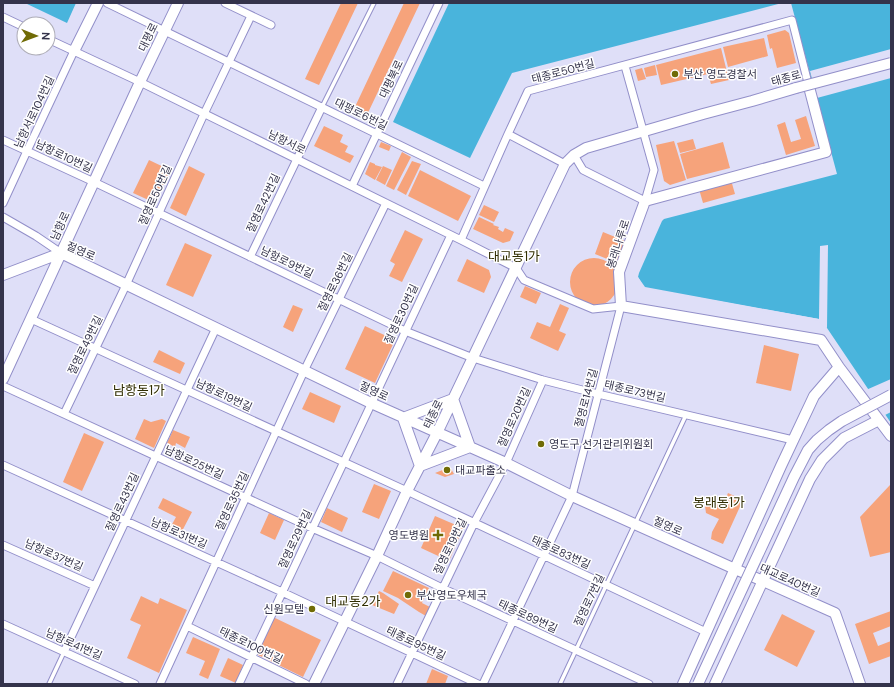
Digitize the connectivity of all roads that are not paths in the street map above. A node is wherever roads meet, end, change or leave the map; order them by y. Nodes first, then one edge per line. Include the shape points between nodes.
1 (98, 3) edge
2 (107, 3) edge
3 (178, 3) edge
4 (225, 3) edge
5 (374, 3) edge
6 (439, 3) edge
7 (251, 16) junction
8 (3, 17) edge
9 (16, 23) edge
10 (271, 25) dead end
11 (164, 31) junction
12 (56, 42) edge
13 (74, 51) junction
14 (229, 62) junction
15 (891, 63) edge
16 (625, 66) junction
17 (140, 82) junction
18 (808, 83) joint
19 (322, 107) junction
20 (204, 114) junction
21 (643, 132) junction
22 (377, 134) junction
23 (508, 134) junction
24 (3, 140) edge
25 (27, 151) junction
26 (574, 155) junction
27 (296, 159) junction
28 (565, 164) junction
29 (94, 182) junction
30 (352, 186) junction
31 (484, 186) junction
32 (645, 201) junction
33 (3, 203) edge
34 (386, 203) junction
35 (159, 213) junction
36 (3, 217) edge
37 (450, 235) junction
38 (461, 240) junction
39 (61, 253) junction
40 (250, 257) junction
41 (516, 268) junction
42 (3, 275) edge
43 (126, 285) junction
44 (339, 300) junction
45 (621, 306) junction
46 (31, 319) junction
47 (216, 328) junction
48 (405, 331) junction
49 (96, 348) junction
50 (473, 358) junction
51 (839, 367) junction
52 (304, 371) junction
53 (3, 379) edge
54 (543, 380) junction
55 (3, 386) edge
56 (186, 390) junction
57 (598, 394) junction
58 (891, 395) edge
59 (453, 399) junction
60 (371, 404) junction
61 (64, 414) junction
62 (686, 415) junction
63 (403, 418) junction
64 (879, 420) junction
65 (276, 432) junction
66 (437, 433) junction
67 (891, 436) edge
68 (794, 440) junction
69 (470, 447) junction
70 (156, 456) junction
71 (343, 462) junction
72 (506, 463) junction
73 (3, 465) edge
74 (420, 466) junction
75 (407, 491) junction
76 (572, 496) junction
77 (246, 498) junction
78 (126, 521) junction
79 (474, 523) junction
80 (634, 524) junction
81 (312, 528) junction
82 (3, 545) edge
83 (377, 556) junction
84 (544, 556) junction
85 (216, 562) junction
86 (735, 569) junction
87 (764, 580) junction
88 (606, 585) junction
89 (95, 586) junction
90 (442, 588) junction
91 (282, 592) junction
92 (513, 621) junction
93 (345, 622) junction
94 (3, 624) edge
95 (187, 626) junction
96 (706, 632) junction
97 (576, 650) junction
98 (64, 652) junction
99 (412, 652) junction
100 (252, 657) junction
101 (49, 684) edge
102 (135, 684) edge
103 (160, 684) edge
104 (239, 684) edge
105 (306, 684) edge
106 (314, 684) edge
107 (397, 684) edge
108 (478, 684) edge
109 (483, 684) edge
110 (560, 684) edge
111 (649, 684) edge
112 (683, 684) edge
113 (698, 684) edge
114 (715, 684) edge
115 (860, 684) edge

1 - 13 main road
2 - 11 street, 대평로6번길
3 - 11 main road, 대평로
4 - 7 street
5 - 19 lane
6 - 22 street, 대평북로
7 - 10 street
7 - 14 street
8 - 9 street
11 - 14 street, 대평로6번길
11 - 17 main road, 대평로
12 - 13 street, 남항서로
13 - 17 street, 남항서로
13 - 25 street, 남항서로104번길
14 - 19 street, 대평로6번길
14 - 20 street
15 - 21 main road, 태종로, bridge
16 - 18 street via 792,20
16 - 21 street
16 - 23 street, 태종로50번길 via 528,91
17 - 20 street, 남항서로
17 - 29 main road, 남항로
18 - 32 main road via 826,152
19 - 22 street, 대평로6번길
19 - 27 street, 절영로42번길
20 - 27 street, 남항서로
20 - 35 street, 절영로50번길
21 - 26 main road, 태종로 via 586,148
21 - 32 street via 654,170
22 - 30 street, 대평북로
22 - 31 street, 대평로6번길
23 - 28 street
23 - 31 street, 태종로50번길
24 - 25 street, 남항로10번길
25 - 29 street, 남항로10번길
25 - 33 street, 남항서로104번길
26 - 28 main road, 태종로
26 - 32 street via 583,170
27 - 30 street, 남항서로
27 - 40 street, 절영로42번길
28 - 41 main road, 태종로
29 - 35 street, 남항로9번길
29 - 39 main road, 남항로
30 - 34 street, 남항서로
31 - 38 street, 태종로50번길
32 - 45 main road, 봉래나루로 via 619,272
34 - 37 street, 남항서로
34 - 44 street, 절영로36번길
35 - 40 street, 남항로9번길
35 - 43 street, 절영로50번길
36 - 39 street
37 - 38 street, 남항서로
37 - 48 street, 절영로30번길
38 - 41 street, 남항서로
39 - 42 main road, 절영로
39 - 43 main road, 절영로
39 - 46 main road, 남항로
40 - 44 street, 남항로9번길
41 - 45 street via 524,280 592,309
41 - 50 main road, 태종로
43 - 47 main road, 절영로
43 - 49 street, 절영로49번길
44 - 48 street, 남항로9번길
44 - 52 street, 절영로36번길
45 - 51 main road via 821,340
45 - 57 street, 절영로14번길
46 - 49 street, 남항로19번길
46 - 53 main road, 남항로
47 - 52 main road, 절영로
47 - 56 street, 절영로43번길
48 - 50 street, 남항로9번길
48 - 60 street, 절영로30번길
49 - 56 street, 남항로19번길
49 - 61 street, 절영로49번길
50 - 54 street, 태종로73번길
50 - 59 main road, 태종로
51 - 64 main road
51 - 68 main road via 814,396
52 - 60 main road, 절영로
52 - 65 street, 절영로35번길
54 - 57 street, 태종로73번길
54 - 72 street, 절영로20번길
55 - 61 street, 남항로25번길
56 - 65 street, 남항로19번길
56 - 70 street, 절영로43번길
57 - 62 street, 태종로73번길
57 - 76 street, 절영로14번길
58 - 113 main road, bridge via 842,421 808,450
59 - 63 main road
59 - 66 main road, 태종로
59 - 69 main road
60 - 63 main road, 절영로
60 - 71 street, 절영로29번길
61 - 70 street, 남항로25번길
62 - 68 street, 태종로73번길
62 - 80 lane, 절영로7번길
63 - 66 main road, 절영로
63 - 74 main road
64 - 67 main road
64 - 87 main road via 844,438 822,460 810,479
65 - 71 street, 남항로19번길
65 - 77 street, 절영로35번길
66 - 69 main road, 절영로
66 - 74 main road, 태종로
68 - 86 main road
69 - 72 main road, 절영로
69 - 74 main road
70 - 77 street, 남항로25번길
70 - 78 street, 절영로43번길
71 - 75 street, 남항로19번길
71 - 81 street, 절영로29번길
72 - 76 main road, 절영로
72 - 79 street, 절영로19번길
73 - 78 street, 남항로31번길
74 - 75 main road, 태종로
75 - 79 street, 태종로83번길
75 - 83 main road, 태종로
76 - 80 main road, 절영로
76 - 84 street, 절영로14번길
77 - 81 street, 남항로25번길
77 - 85 street, 절영로35번길
78 - 85 street, 남항로31번길
78 - 89 street, 절영로43번길
79 - 84 street, 태종로83번길
79 - 90 street, 절영로19번길
80 - 86 main road, 절영로
80 - 88 lane, 절영로7번길
81 - 83 street, 남항로25번길
81 - 91 street, 절영로29번길
82 - 89 street, 남항로37번길
83 - 90 street, 태종로89번길
83 - 93 main road, 태종로
84 - 88 street, 태종로83번길
84 - 92 street, 절영로14번길
85 - 91 street, 남항로31번길
85 - 95 street, 절영로35번길
86 - 87 main road, 대교로40번길
86 - 96 main road
87 - 114 main road
87 - 115 main road, 대교로40번길 via 834,613
88 - 96 street, 태종로83번길
88 - 97 lane, 절영로7번길
89 - 98 street, 절영로43번길
90 - 92 street, 태종로89번길
90 - 99 street, 절영로19번길
91 - 93 street, 남항로31번길
91 - 100 street, 절영로29번길
92 - 97 street, 태종로89번길
92 - 109 street, 절영로14번길
93 - 99 street, 태종로95번길
93 - 106 main road, 태종로
94 - 98 street, 남항로41번길
95 - 100 street, 태종로100번길
95 - 103 street, 절영로35번길
96 - 112 main road
97 - 110 lane, 절영로7번길
97 - 111 street, 태종로89번길
98 - 101 lane, 절영로43번길
98 - 102 street, 남항로41번길
99 - 107 street, 절영로19번길
99 - 108 street, 태종로95번길
100 - 104 street, 절영로29번길
100 - 105 street, 태종로100번길

